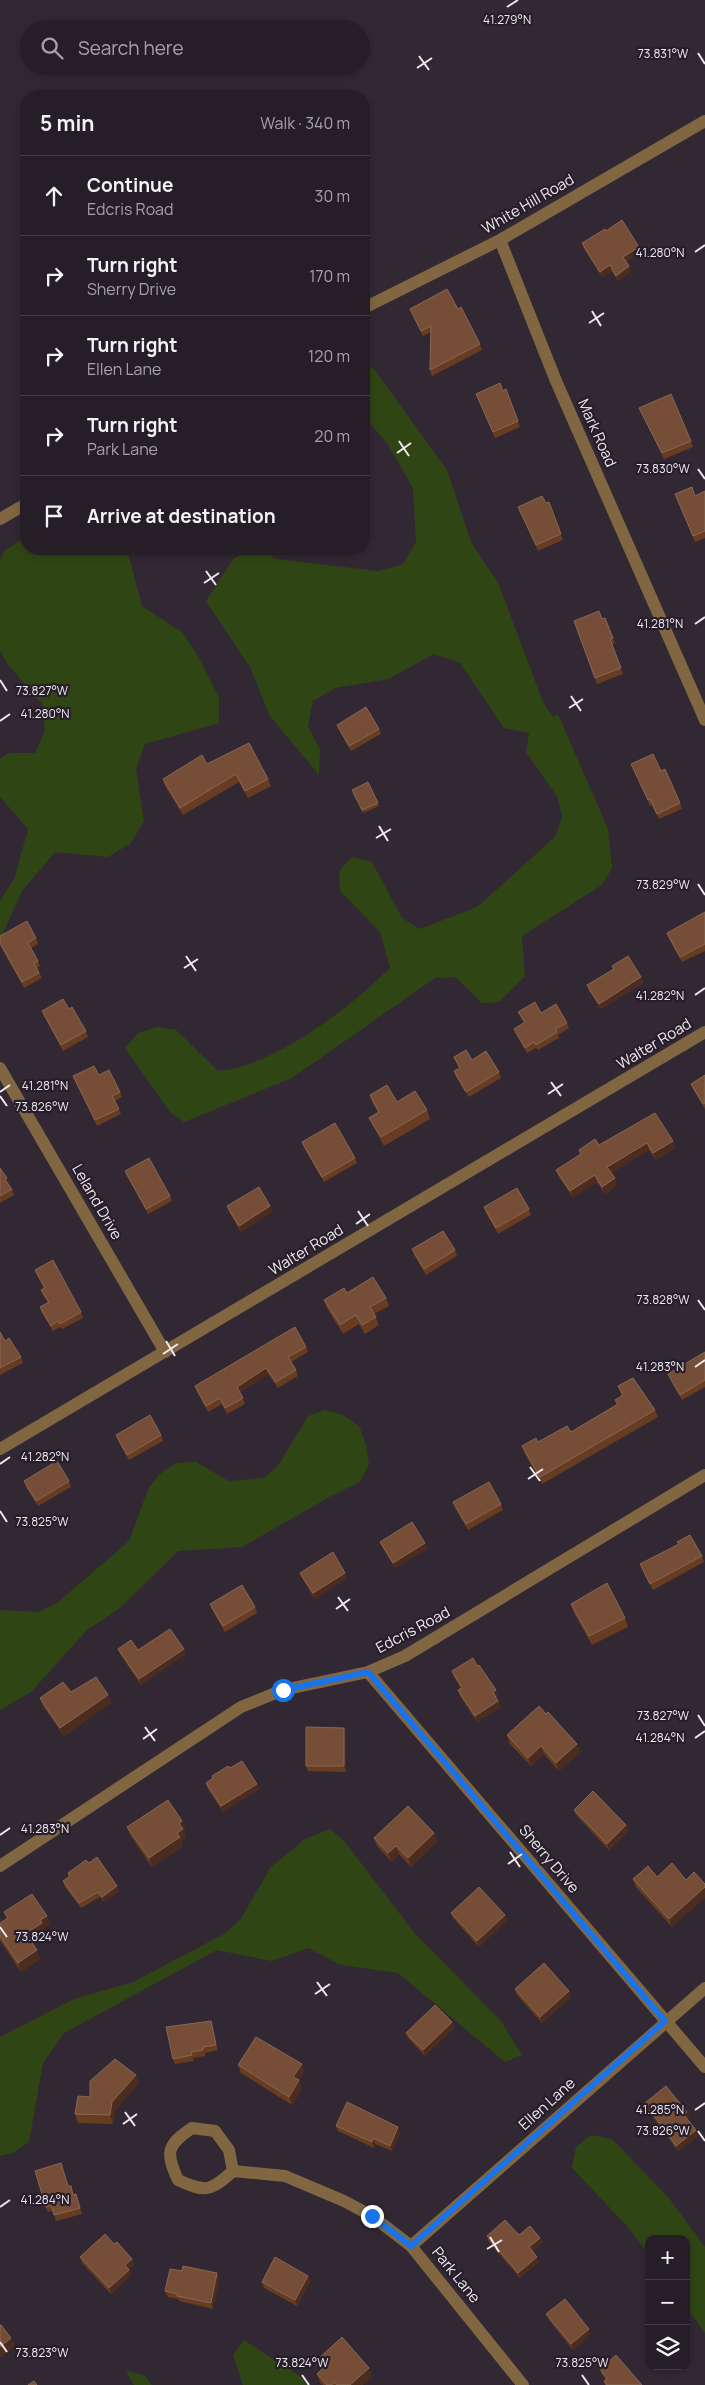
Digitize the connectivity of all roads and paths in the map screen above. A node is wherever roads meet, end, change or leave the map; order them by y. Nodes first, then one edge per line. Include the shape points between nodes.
1 (705, 121) edge
2 (500, 240) junction
3 (370, 305) edge
4 (20, 507) edge
5 (0, 519) edge
6 (705, 720) edge
7 (705, 1032) edge
8 (0, 1068) edge
9 (165, 1352) junction
10 (0, 1449) edge
11 (705, 1475) edge
12 (368, 1672) junction
13 (0, 1866) edge
14 (705, 1988) edge
15 (665, 2021) junction
16 (705, 2067) edge
17 (233, 2171) junction
18 (411, 2246) junction
19 (523, 2385) edge

1 - 2 street, White Hill Road
2 - 3 street, White Hill Road
2 - 6 street, Mark Road via 556,381
4 - 5 street
7 - 9 street, Walter Road
8 - 9 street, Leland Drive
9 - 10 street, Walter Road
11 - 12 street, Edcris Road via 405,1656
12 - 13 street, Edcris Road via 283,1690 241,1707
12 - 15 street, Sherry Drive
14 - 15 street, Ellen Lane
15 - 16 street, Sherry Drive
15 - 18 street, Ellen Lane
17 - 17 street via 229,2150 216,2132 192,2128 170,2148 170,2162 178,2180 196,2188 216,2187
17 - 18 street, Park Lane via 285,2176 372,2216
18 - 19 street, Park Lane

